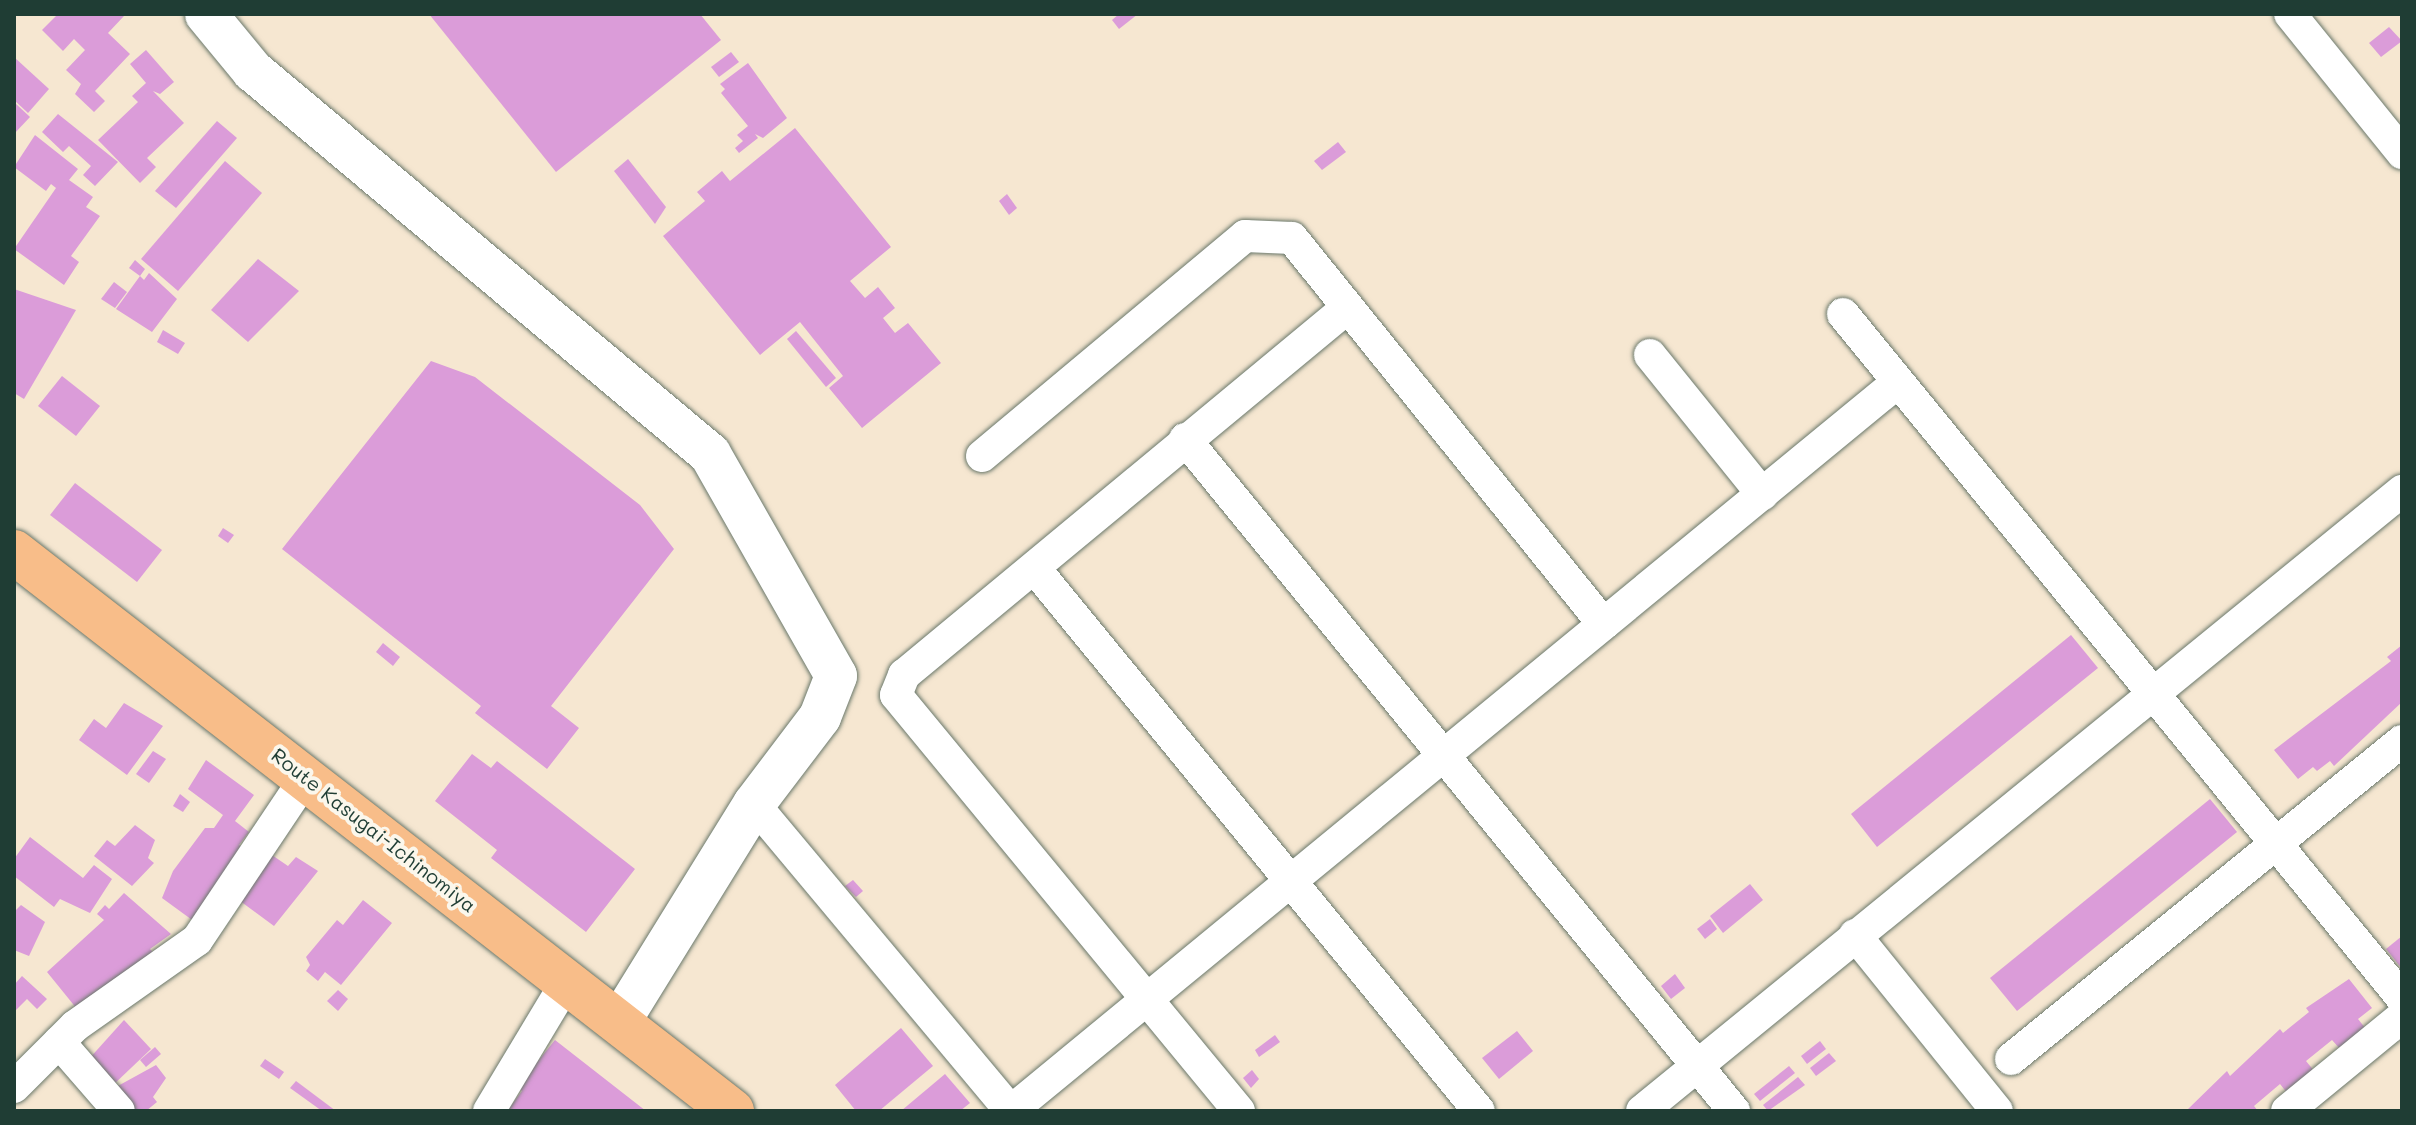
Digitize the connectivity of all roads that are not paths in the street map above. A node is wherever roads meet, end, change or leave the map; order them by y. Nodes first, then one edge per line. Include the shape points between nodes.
1 (206, 14) edge
2 (2290, 14) edge
3 (2402, 153) edge
4 (1347, 308) junction
5 (1843, 314) dead end
6 (1650, 355) dead end
7 (1898, 382) junction
8 (1185, 439) junction
9 (982, 456) dead end
10 (2402, 491) edge
11 (1762, 494) junction
12 (14, 552) edge
13 (1036, 570) junction
14 (1603, 624) junction
15 (2151, 691) junction
16 (2402, 741) edge
17 (1444, 756) junction
18 (306, 777) junction
19 (754, 804) junction
20 (2276, 843) junction
21 (1291, 881) junction
22 (1855, 935) junction
23 (567, 981) junction
24 (2402, 998) edge
25 (1147, 999) junction
26 (2402, 1017) edge
27 (619, 1023) junction
28 (59, 1042) junction
29 (2011, 1059) dead end
30 (1697, 1065) junction
31 (14, 1087) edge
32 (119, 1111) edge
33 (489, 1111) edge
34 (732, 1111) edge
35 (1011, 1111) edge
36 (1239, 1111) edge
37 (1479, 1111) edge
38 (1642, 1111) edge
39 (1734, 1111) edge
40 (1997, 1111) edge
41 (2287, 1111) edge

1 - 19 street via 253,71 710,454 836,676 820,717
2 - 3 street
4 - 8 street
4 - 9 street via 1292,238 1245,236
4 - 14 street
5 - 7 street
6 - 11 street
7 - 11 street
7 - 15 street
8 - 13 street
8 - 17 street
10 - 15 street
11 - 14 street
12 - 18 main road, Route Kasugai-Ichinomiya
13 - 21 street
13 - 25 street via 904,675 896,695
14 - 17 street
15 - 20 street
15 - 22 street
16 - 20 street
17 - 21 street
17 - 30 street
18 - 23 main road, Route Kasugai-Ichinomiya
18 - 28 street via 197,940
19 - 27 street
19 - 35 street
20 - 24 street
20 - 29 street
21 - 25 street
21 - 37 street
22 - 30 street
22 - 40 street
23 - 27 main road, Route Kasugai-Ichinomiya
23 - 33 street
25 - 35 street
25 - 36 street
26 - 41 street
27 - 34 main road, Route Kasugai-Ichinomiya
28 - 31 street
28 - 32 street
30 - 38 street
30 - 39 street

